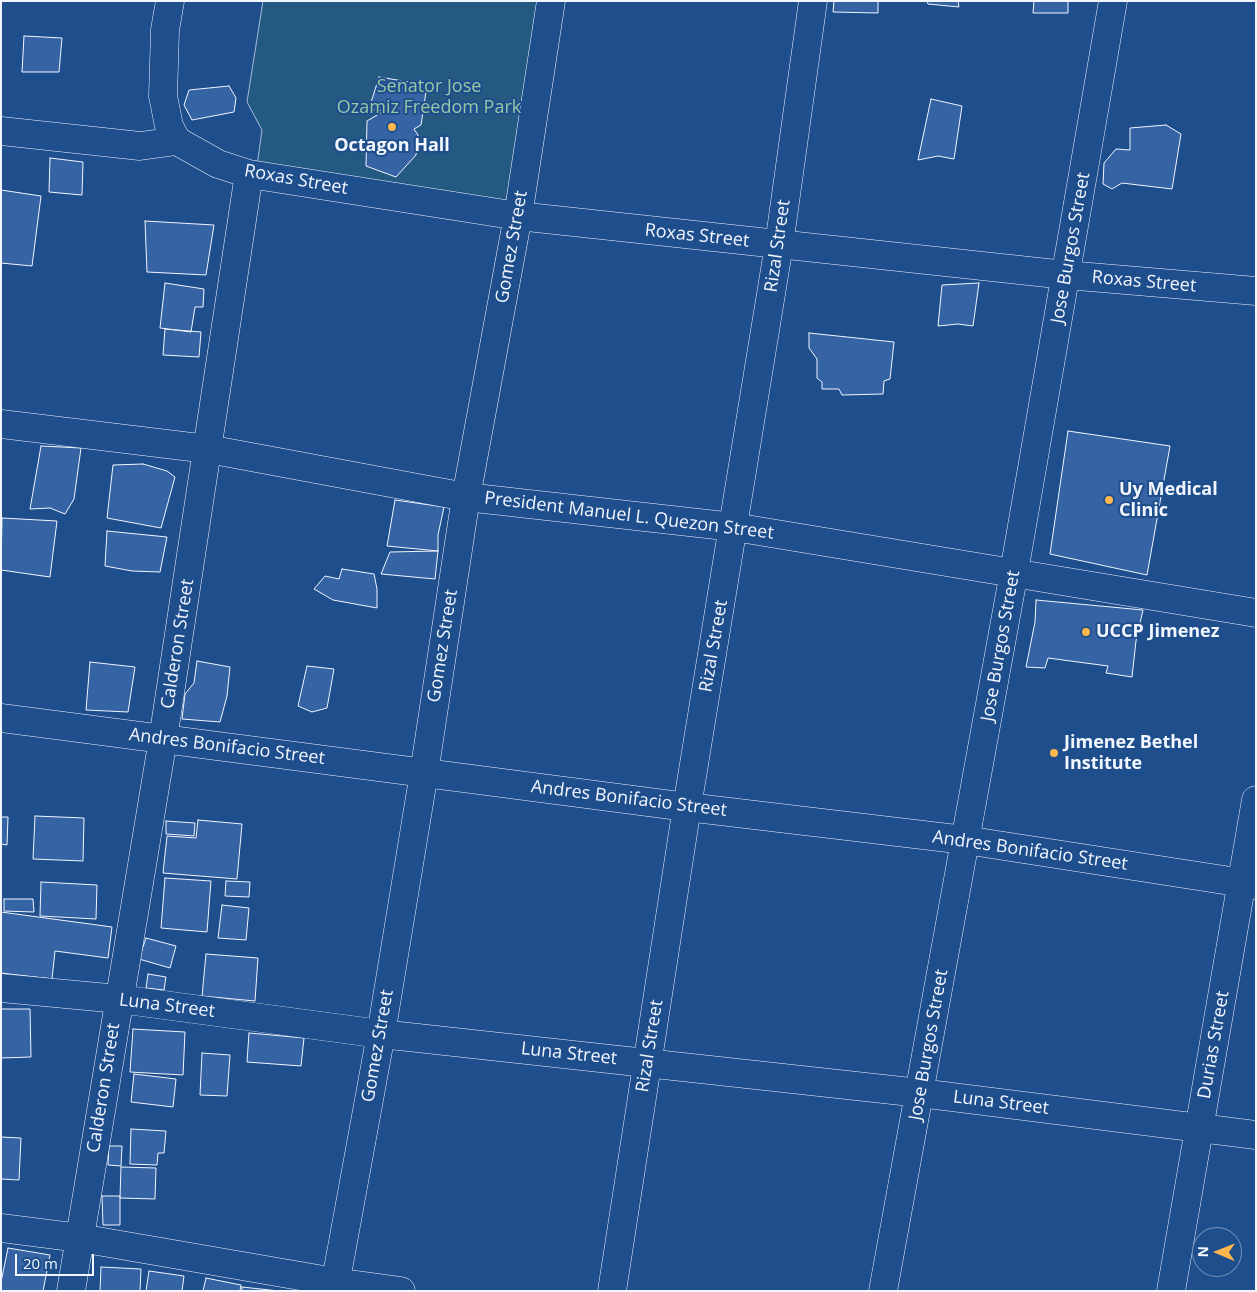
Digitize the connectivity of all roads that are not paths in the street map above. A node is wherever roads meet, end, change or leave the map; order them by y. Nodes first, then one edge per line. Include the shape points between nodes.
1 (170, 1) edge
2 (551, 1) edge
3 (813, 1) edge
4 (1113, 1) edge
5 (1, 132) edge
6 (177, 142) junction
7 (249, 174) junction
8 (518, 216) junction
9 (779, 245) junction
10 (1066, 275) junction
11 (1256, 291) edge
12 (1, 424) edge
13 (208, 449) junction
14 (466, 497) junction
15 (734, 527) junction
16 (1014, 572) junction
17 (1256, 612) edge
18 (1, 718) edge
19 (164, 739) junction
20 (424, 773) junction
21 (1256, 800) edge
22 (687, 807) junction
23 (966, 840) junction
24 (1249, 884) edge
25 (1, 988) edge
26 (119, 999) junction
27 (381, 1034) junction
28 (647, 1062) junction
29 (920, 1092) junction
30 (1199, 1128) junction
31 (1256, 1135) edge
32 (1, 1228) edge
33 (80, 1238) junction
34 (334, 1287) edge
35 (71, 1291) edge
36 (401, 1291) edge
37 (612, 1291) edge
38 (883, 1291) edge
39 (1171, 1291) edge

1 - 6 street via 165,30 163,96 168,126
2 - 8 street, Gomez Street
3 - 9 street, Rizal Street
4 - 10 street, Jose Burgos Street
5 - 6 street via 140,146
6 - 7 street, Roxas Street via 218,164
7 - 8 street, Roxas Street
7 - 13 street, Calderon Street
8 - 9 street, Roxas Street
8 - 14 street, Gomez Street
9 - 10 street, Roxas Street
9 - 15 street, Rizal Street
10 - 11 street, Roxas Street
10 - 16 street, Jose Burgos Street
12 - 13 street, President Manuel L. Quezon Street
13 - 14 street, President Manuel L. Quezon Street
13 - 19 street, Calderon Street
14 - 15 street, President Manuel L. Quezon Street
14 - 20 street, Gomez Street
15 - 16 street, President Manuel L. Quezon Street
15 - 22 street, Rizal Street
16 - 17 street, President Manuel L. Quezon Street
16 - 23 street, Jose Burgos Street
18 - 19 street, Andres Bonifacio Street
19 - 20 street, Andres Bonifacio Street
19 - 26 street, Calderon Street
20 - 22 street, Andres Bonifacio Street
20 - 27 street, Gomez Street
21 - 24 street, Durias Street
22 - 23 street, Andres Bonifacio Street
22 - 28 street, Rizal Street
23 - 24 street, Andres Bonifacio Street
23 - 29 street, Jose Burgos Street
24 - 30 street, Durias Street
25 - 26 street, Luna Street
26 - 27 street, Luna Street
26 - 33 street, Calderon Street
27 - 28 street, Luna Street
27 - 34 street, Gomez Street
28 - 29 street, Luna Street
28 - 37 street, Rizal Street
29 - 30 street, Luna Street
29 - 38 street, Jose Burgos Street
30 - 31 street, Luna Street
30 - 39 street, Durias Street
32 - 33 street
33 - 34 street
33 - 35 street, Calderon Street
34 - 36 street

